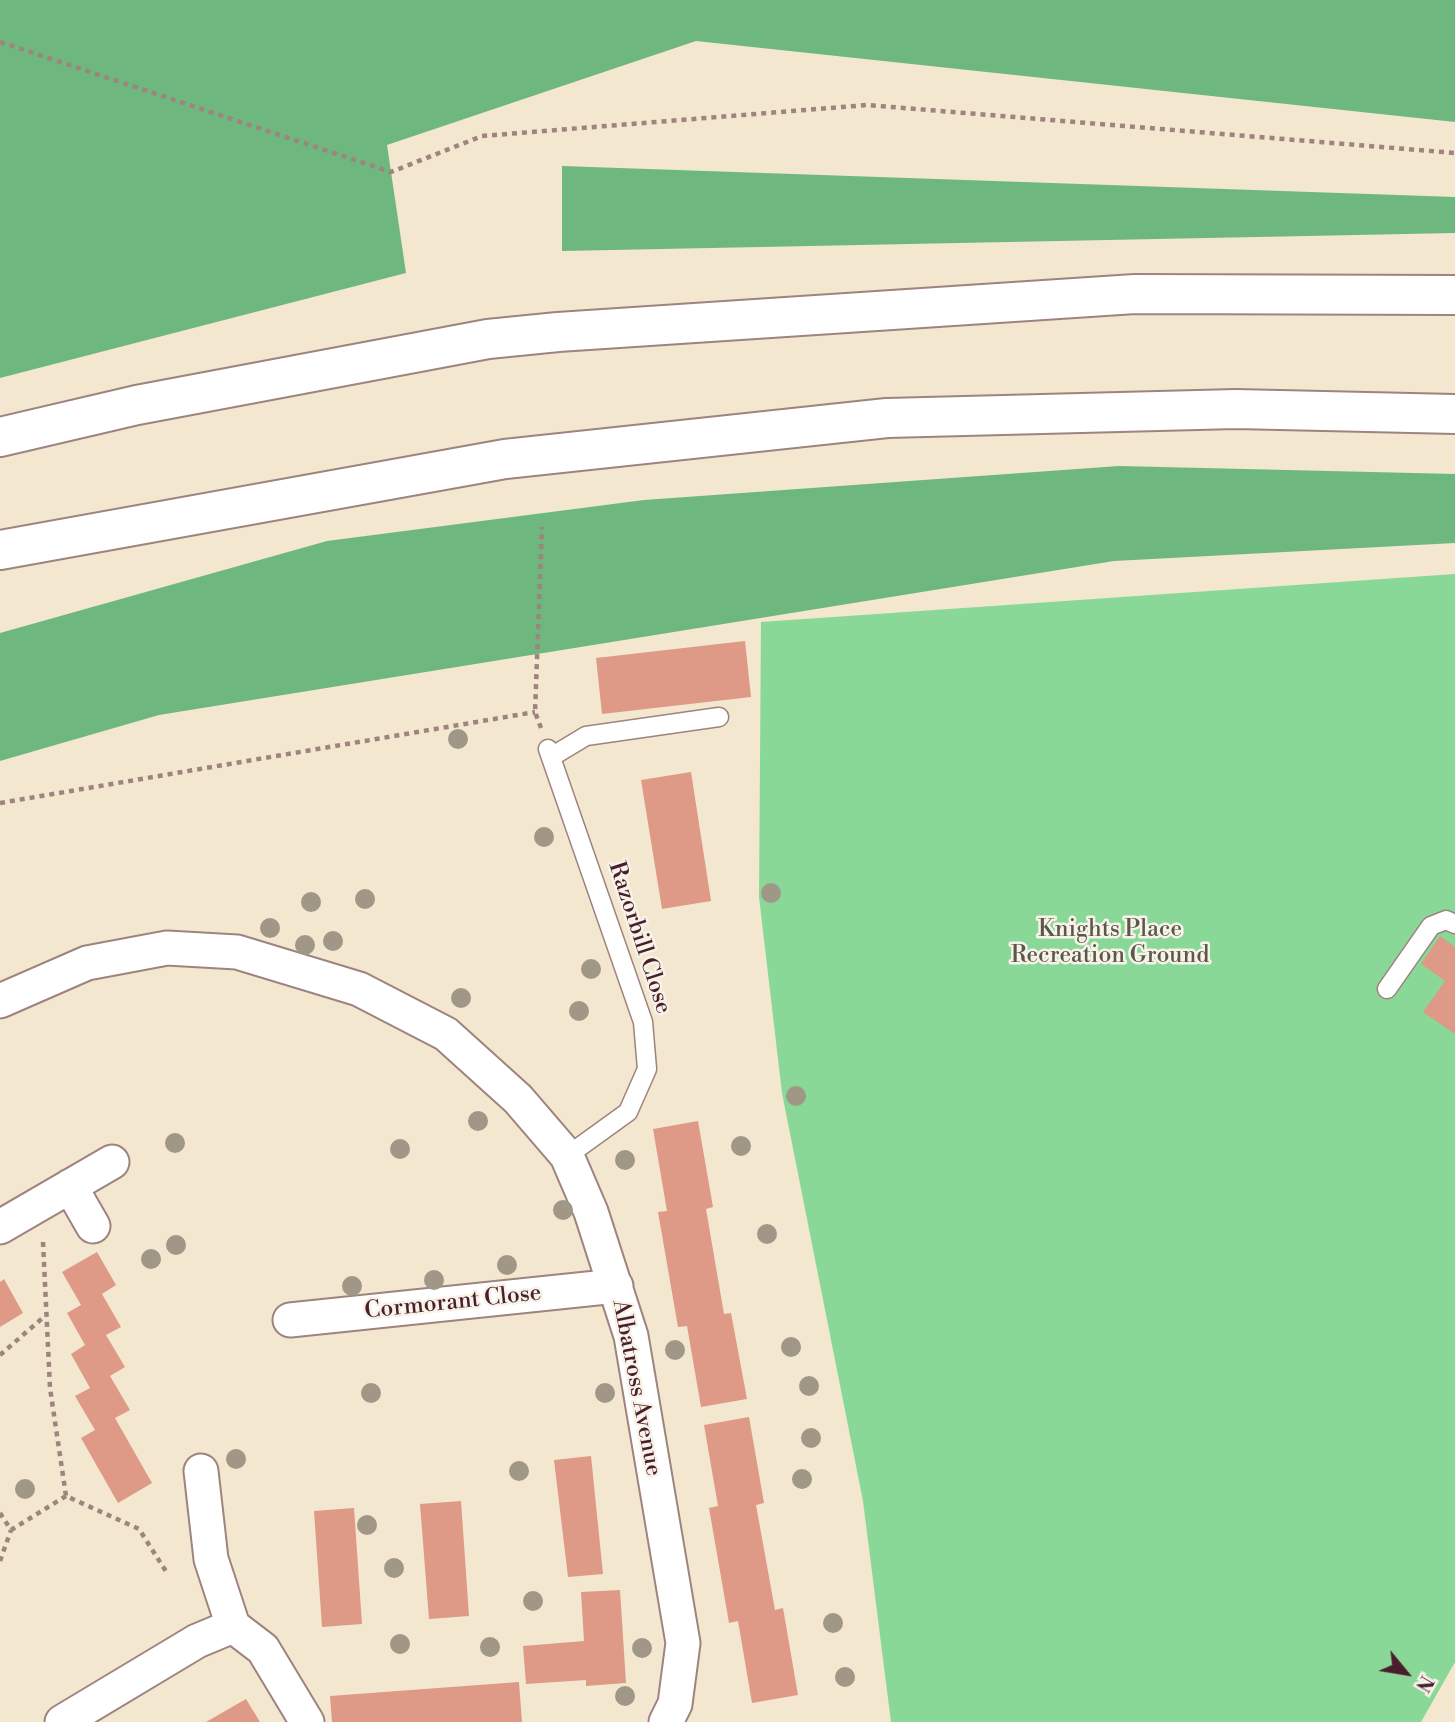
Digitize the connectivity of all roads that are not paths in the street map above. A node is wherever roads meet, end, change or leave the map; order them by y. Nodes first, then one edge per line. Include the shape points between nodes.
1 (1455, 295) edge
2 (1455, 414) edge
3 (0, 437) edge
4 (0, 550) edge
5 (719, 717) dead end
6 (1455, 924) edge
7 (1387, 989) dead end
8 (0, 1001) edge
9 (567, 1156) junction
10 (112, 1162) dead end
11 (70, 1186) junction
12 (93, 1226) dead end
13 (0, 1227) edge
14 (616, 1286) junction
15 (290, 1320) dead end
16 (201, 1471) dead end
17 (233, 1626) junction
18 (62, 1722) edge
19 (307, 1722) edge
20 (666, 1722) edge

1 - 3 highway via 1135,294 558,332 488,340 151,403
2 - 4 highway via 1236,409 887,418 505,459
5 - 9 lane, Razorbill Close via 586,736 550,753 643,1023 647,1069 628,1112
6 - 7 lane via 1446,920 1431,926
8 - 9 street, Albatross Avenue via 87,963 166,948 237,952 359,989 446,1034 518,1099
9 - 14 street, Albatross Avenue
10 - 11 street
11 - 12 street
11 - 13 street
14 - 15 street, Cormorant Close
14 - 20 street, Albatross Avenue via 631,1336 682,1643 676,1704
16 - 17 street via 211,1559
17 - 18 street via 197,1641
17 - 19 street via 263,1649

